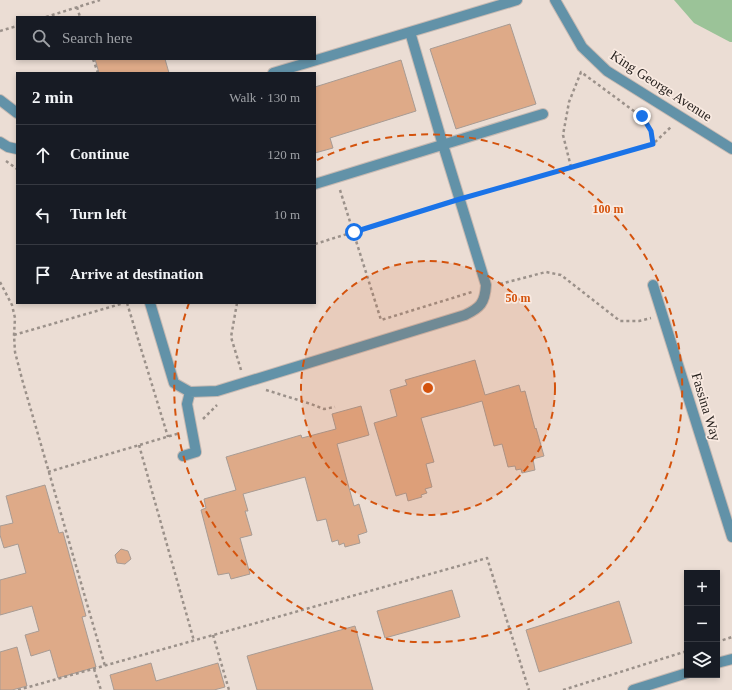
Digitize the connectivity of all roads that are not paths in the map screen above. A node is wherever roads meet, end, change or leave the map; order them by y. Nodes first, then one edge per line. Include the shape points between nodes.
1 (517, 0) edge
2 (555, 0) edge
3 (410, 32) junction
4 (276, 72) edge
5 (0, 100) edge
6 (16, 112) edge
7 (543, 114) dead end
8 (0, 142) edge
9 (443, 145) junction
10 (732, 148) edge
11 (16, 149) edge
12 (316, 184) edge
13 (653, 285) dead end
14 (150, 304) edge
15 (190, 392) junction
16 (183, 456) dead end
17 (732, 537) edge
18 (732, 659) edge
19 (720, 662) edge
20 (684, 674) edge
21 (633, 690) edge

1 - 3 street
2 - 10 street, King George Avenue via 582,47 607,71
3 - 4 street
3 - 9 street
5 - 6 street
7 - 9 street
8 - 11 street
9 - 12 street
9 - 15 street via 486,285 482,302 476,310 217,391
13 - 17 street, Fassina Way
14 - 15 street via 174,383
15 - 16 street via 187,404 196,452
18 - 19 street
20 - 21 street

